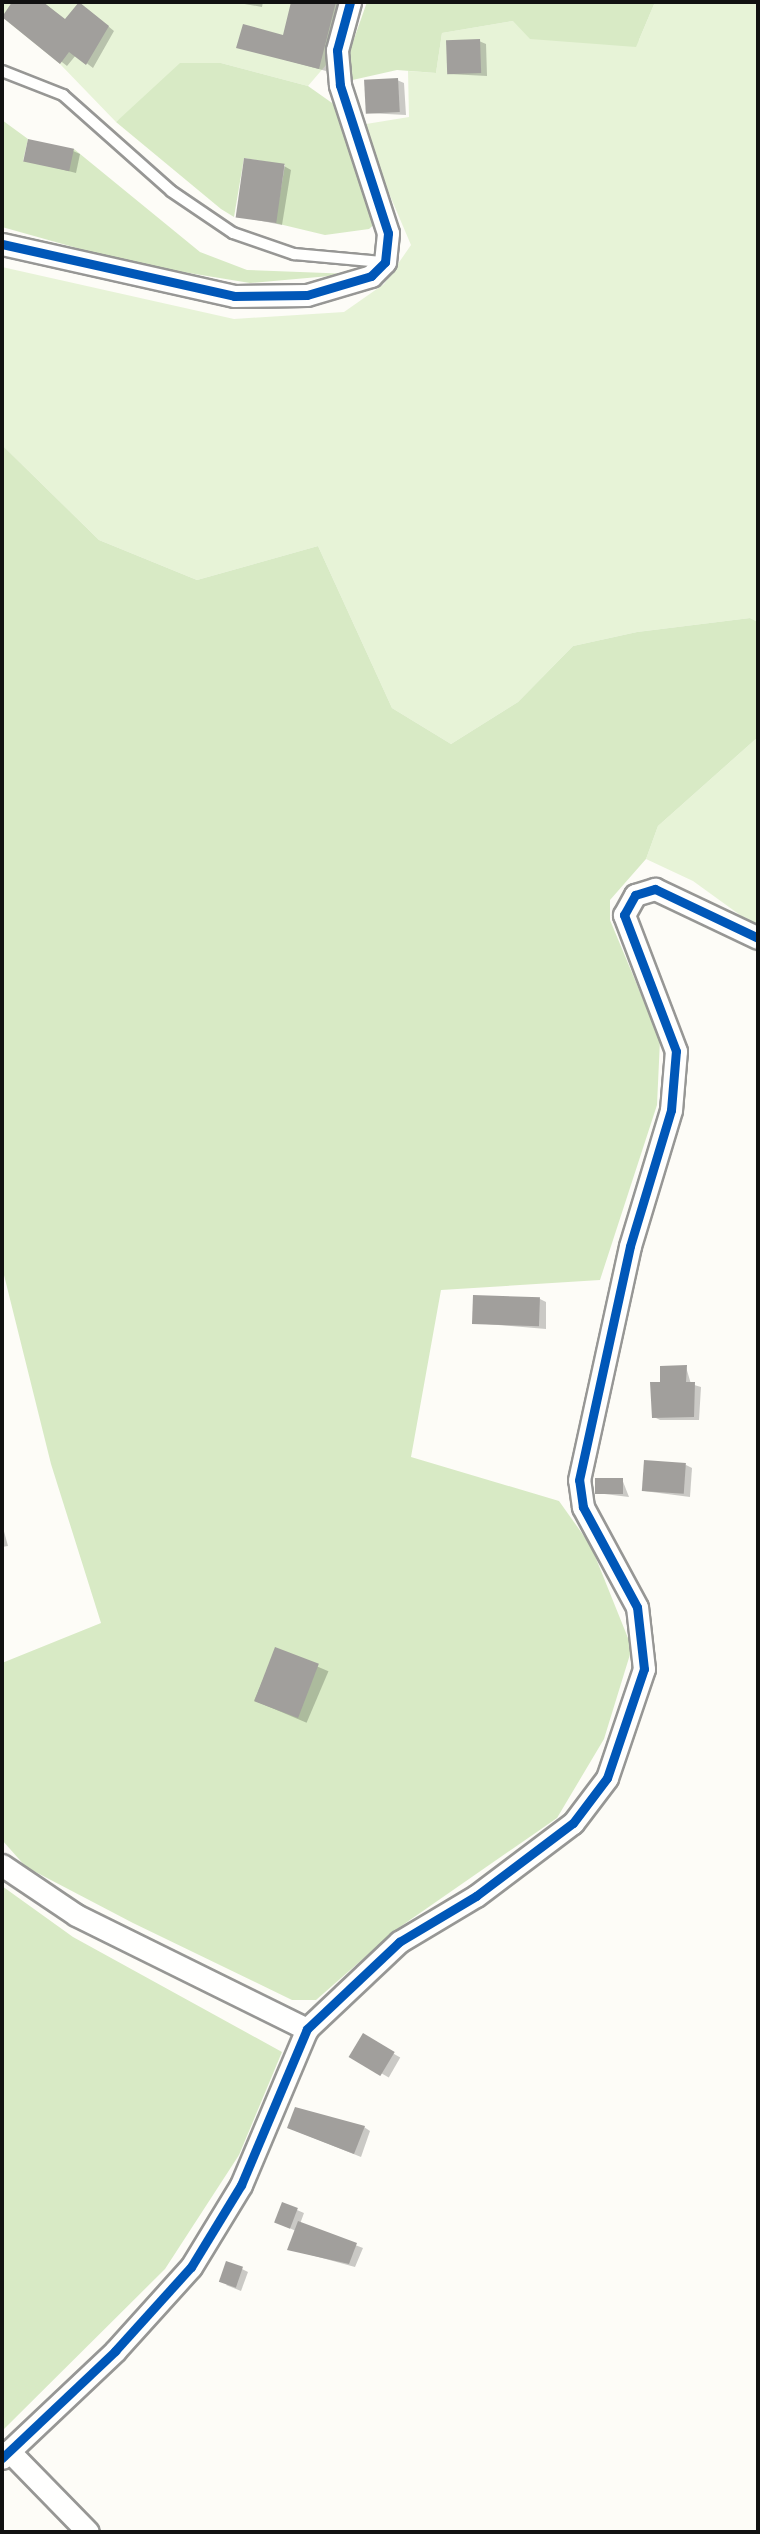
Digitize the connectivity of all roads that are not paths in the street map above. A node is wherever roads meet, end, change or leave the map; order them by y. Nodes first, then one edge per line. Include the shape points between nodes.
1 (350, 2) edge
2 (2, 71) edge
3 (2, 244) edge
4 (385, 262) junction
5 (758, 938) edge
6 (2, 1865) edge
7 (307, 2029) junction
8 (5, 2454) edge
9 (88, 2532) edge

1 - 4 street via 337,50 340,85 388,233
2 - 4 lane via 63,95 171,191 233,233 294,254
3 - 4 street via 234,296 332,290 371,276
5 - 7 street via 654,889 635,895 624,915 676,1051 671,1110 630,1246 579,1480 583,1507 637,1607 645,1669 607,1778 573,1823 476,1896 399,1942
6 - 7 street via 76,1915
7 - 8 street via 241,2185 191,2267 115,2351
8 - 9 street

